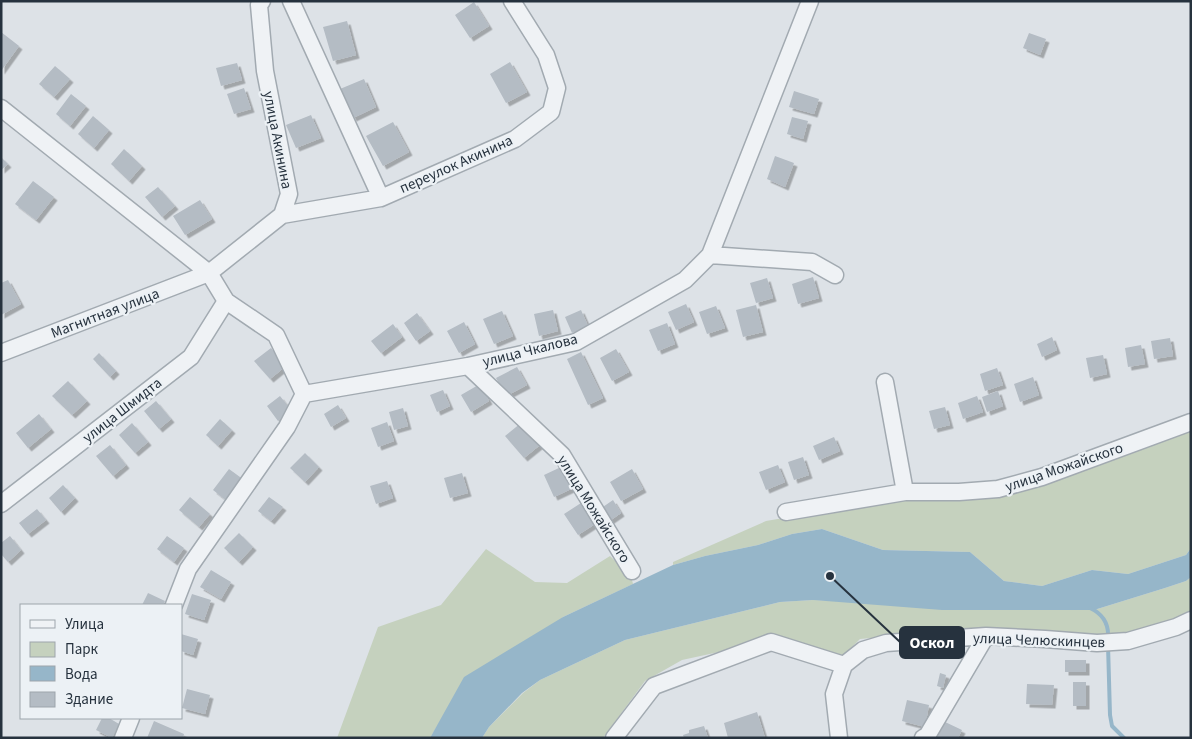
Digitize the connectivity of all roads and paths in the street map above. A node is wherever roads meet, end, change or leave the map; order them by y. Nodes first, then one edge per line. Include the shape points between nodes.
1 (262, 1) edge
2 (291, 1) edge
3 (512, 1) edge
4 (810, 1) edge
5 (1, 108) edge
6 (381, 198) junction
7 (282, 215) junction
8 (710, 255) junction
9 (209, 273) junction
10 (835, 275) dead end
11 (226, 301) junction
12 (1, 353) edge
13 (468, 366) junction
14 (885, 382) dead end
15 (304, 394) junction
16 (1191, 422) edge
17 (905, 492) junction
18 (1, 504) edge
19 (786, 512) dead end
20 (632, 571) dead end
21 (174, 604) edge
22 (1191, 620) edge
23 (986, 636) junction
24 (844, 666) junction
25 (131, 719) edge
26 (123, 738) edge
27 (614, 738) edge
28 (839, 738) edge
29 (923, 738) edge

1 - 7 street, улица Акинина via 259,5 265,71 289,194
2 - 6 street
3 - 6 street, переулок Акинина via 546,55 557,88 551,112 515,139
4 - 8 street, улица Чкалова
5 - 9 street
6 - 7 street, переулок Акинина
7 - 9 street
8 - 10 street via 812,262
8 - 13 street, улица Чкалова via 685,280 576,342
9 - 11 street
9 - 12 street, Магнитная улица
11 - 15 street via 276,335
11 - 18 street, улица Шмидта via 191,357
13 - 15 street, улица Чкалова
13 - 20 street, улица Можайского via 562,455
14 - 17 street
15 - 21 street via 287,427 188,569
16 - 17 street, улица Можайского via 1042,477 998,489
17 - 19 street, улица Можайского
22 - 23 street, улица Челюскинцев via 1128,641 1104,643
23 - 24 street, улица Челюскинцев via 886,643 863,650
23 - 29 street
24 - 27 street via 771,642 654,686
24 - 28 street via 834,694
25 - 26 street

